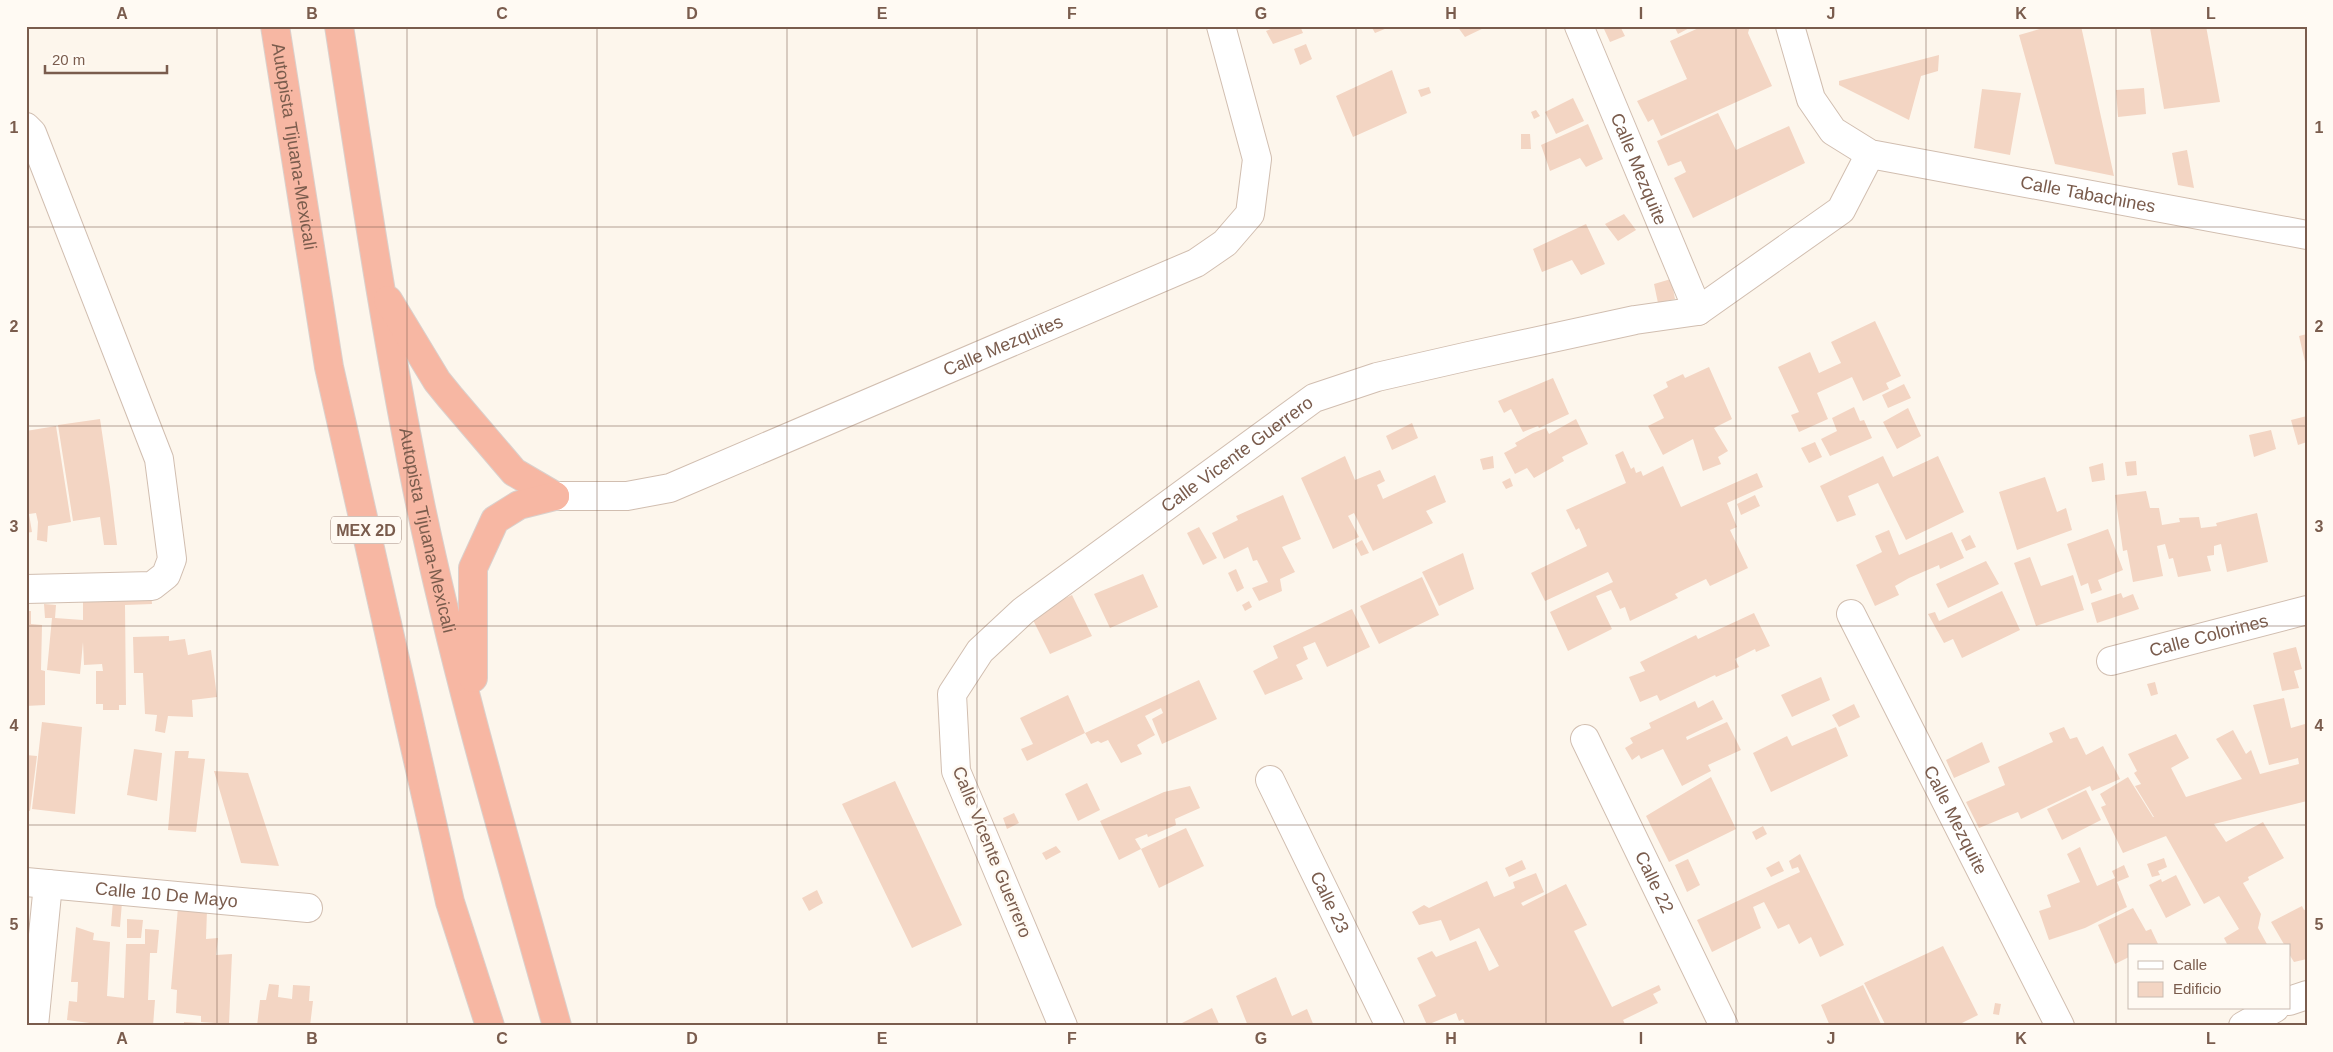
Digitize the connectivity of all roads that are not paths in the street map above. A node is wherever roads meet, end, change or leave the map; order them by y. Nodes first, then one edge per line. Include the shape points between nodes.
1 (275, 26) edge
2 (339, 26) edge
3 (1221, 26) edge
4 (1579, 26) edge
5 (1795, 27) edge
6 (26, 128) edge
7 (1870, 154) junction
8 (2307, 236) edge
9 (379, 284) junction
10 (1698, 311) junction
11 (555, 496) junction
12 (26, 589) edge
13 (2307, 610) edge
14 (1851, 614) dead end
15 (2111, 661) dead end
16 (473, 724) junction
17 (1584, 739) dead end
18 (1270, 780) dead end
19 (37, 883) edge
20 (308, 908) dead end
21 (2307, 995) edge
22 (2290, 1001) edge
23 (2271, 1010) edge
24 (34, 1026) edge
25 (490, 1026) edge
26 (557, 1026) edge
27 (1063, 1026) edge
28 (1390, 1026) edge
29 (1724, 1026) edge
30 (2060, 1026) edge
31 (2243, 1026) edge

1 - 25 highway, Autopista Tijuana-Mexicali / MEX 2D via 329,367 450,902
2 - 9 highway, Autopista Tijuana-Mexicali / MEX 2D
3 - 11 street, Calle Mezquites via 1257,159 1250,214 1226,243 1196,263 670,488 627,496
4 - 10 street, Calle Mezquite
5 - 7 street via 1811,99 1833,131
6 - 12 street via 32,133 160,459 172,559 166,576 152,586
7 - 8 street, Calle Tabachines
7 - 10 street, Calle Vicente Guerrero via 1841,210
9 - 11 highway via 436,381 514,472
9 - 16 highway, Autopista Tijuana-Mexicali / MEX 2D via 422,509
10 - 27 street, Calle Vicente Guerrero via 1635,320 1469,356 1377,377 1314,398 1023,611 980,651 952,694 956,771
11 - 16 highway via 519,505 495,520 473,568
13 - 15 street, Calle Colorines
14 - 30 street, Calle Mezquite
16 - 26 highway, Autopista Tijuana-Mexicali / MEX 2D
17 - 29 street, Calle 22
18 - 28 street, Calle 23
19 - 20 street, Calle 10 De Mayo
19 - 24 street
21 - 22 street
23 - 31 street

